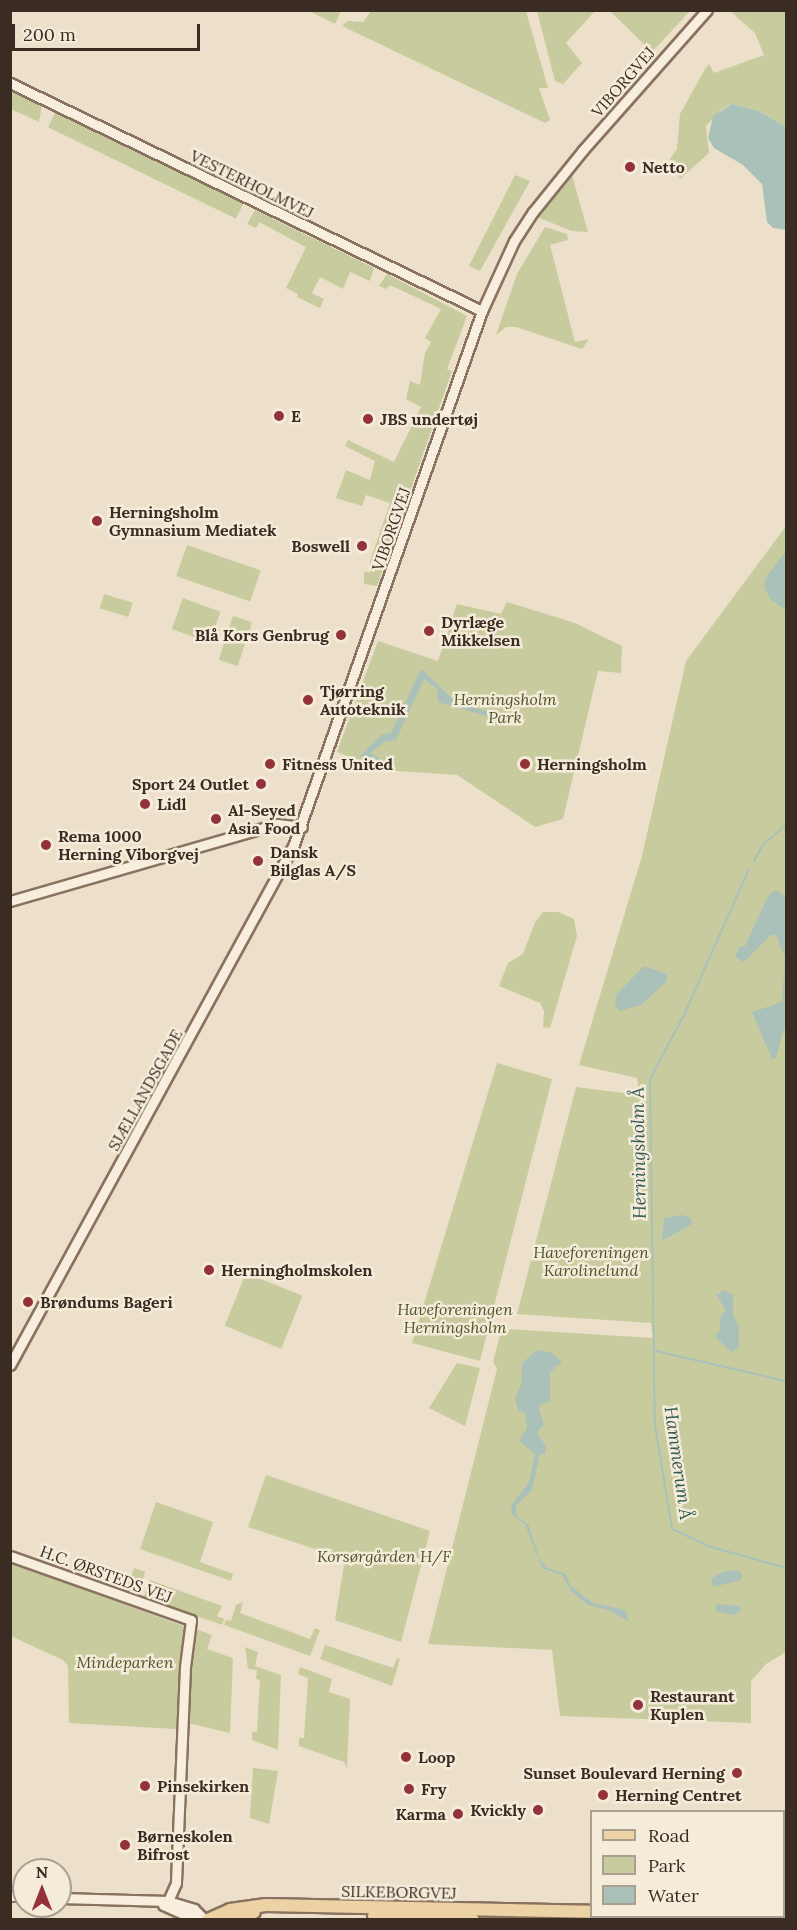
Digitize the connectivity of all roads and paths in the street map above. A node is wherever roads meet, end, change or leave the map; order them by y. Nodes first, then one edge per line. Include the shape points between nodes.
1 (707, 10) edge
2 (10, 83) edge
3 (482, 311) junction
4 (302, 827) junction
5 (10, 901) edge
6 (10, 1365) edge
7 (10, 1556) edge
8 (176, 1883) junction
9 (72, 1899) edge
10 (168, 1901) junction
11 (140, 1902) junction
12 (186, 1906) junction
13 (590, 1912) edge
14 (203, 1918) edge
15 (719, 1918) edge
16 (230, 1920) edge
17 (473, 1920) edge
18 (770, 1920) edge

1 - 3 street, VIBORGVEJ via 533,212
2 - 3 street, VESTERHOLMVEJ
3 - 4 street, VIBORGVEJ
4 - 5 street via 277,824
4 - 6 street, SJÆLLANDSGADE via 235,958
7 - 8 street, H.C. ØRSTEDS VEJ via 191,1620 186,1648
8 - 10 street
8 - 12 street
9 - 11 street
10 - 11 street
10 - 12 street
11 - 14 street
12 - 14 street
13 - 14 main road, SILKEBORGVEJ via 232,1904
15 - 18 main road
16 - 17 main road, SILKEBORGVEJ via 260,1911

